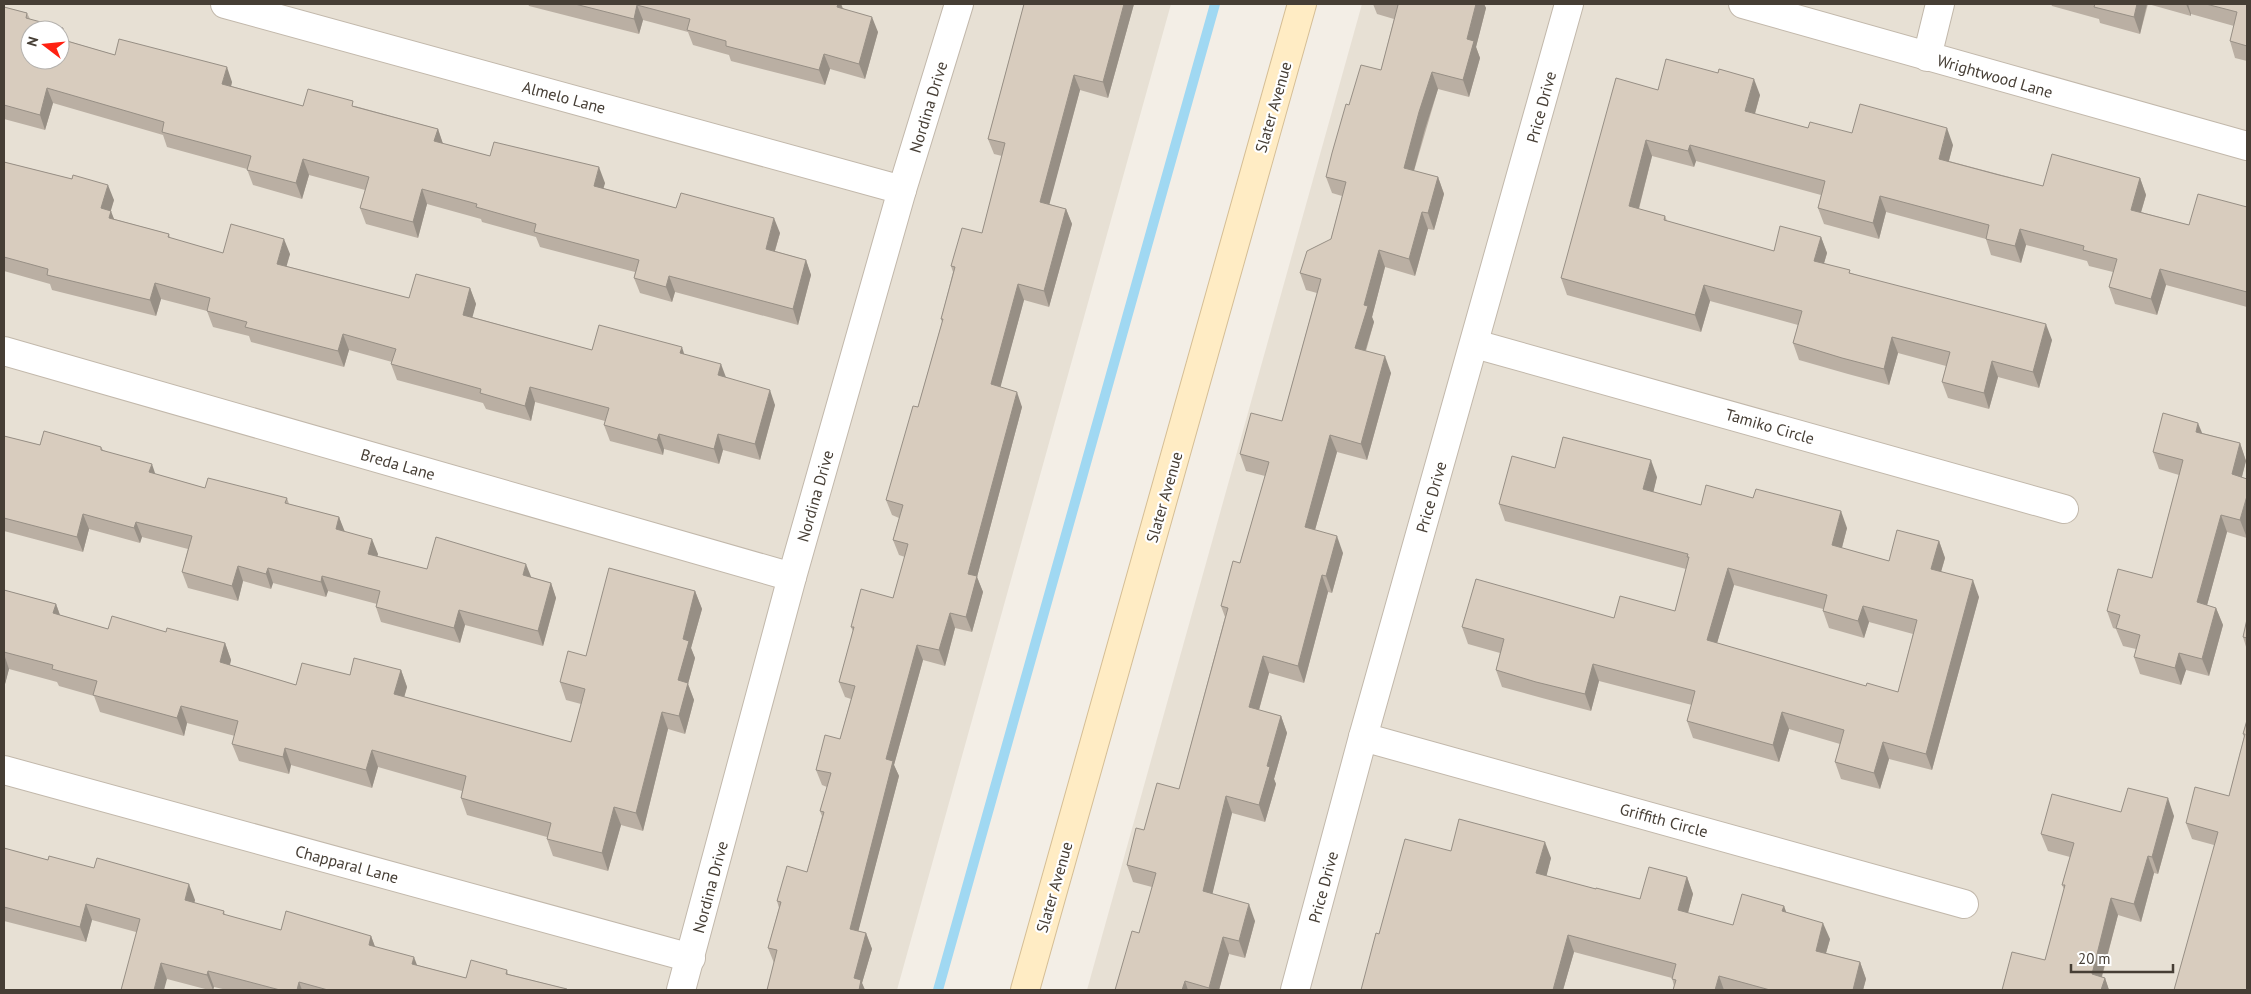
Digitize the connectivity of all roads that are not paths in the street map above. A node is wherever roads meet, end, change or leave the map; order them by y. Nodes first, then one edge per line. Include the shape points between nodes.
1 (225, 4) edge
2 (959, 4) edge
3 (1302, 4) edge
4 (1569, 4) edge
5 (1743, 4) edge
6 (1940, 4) edge
7 (1927, 57) junction
8 (2247, 146) edge
9 (902, 190) junction
10 (1475, 344) junction
11 (4, 351) edge
12 (2064, 509) dead end
13 (792, 577) junction
14 (1363, 737) junction
15 (4, 770) edge
16 (1964, 904) dead end
17 (691, 958) junction
18 (681, 990) edge
19 (1025, 990) edge
20 (1295, 990) edge

1 - 9 street, Almelo Lane
2 - 9 street, Nordina Drive
3 - 19 street, Slater Avenue
4 - 10 street, Price Drive
5 - 7 street, Wrightwood Lane
6 - 7 street
7 - 8 street, Wrightwood Lane
9 - 13 street, Nordina Drive
10 - 12 street, Tamiko Circle
10 - 14 street, Price Drive
11 - 13 street, Breda Lane
13 - 17 street, Nordina Drive
14 - 16 street, Griffith Circle
14 - 20 street, Price Drive
15 - 17 street, Chapparal Lane
17 - 18 street, Nordina Drive

